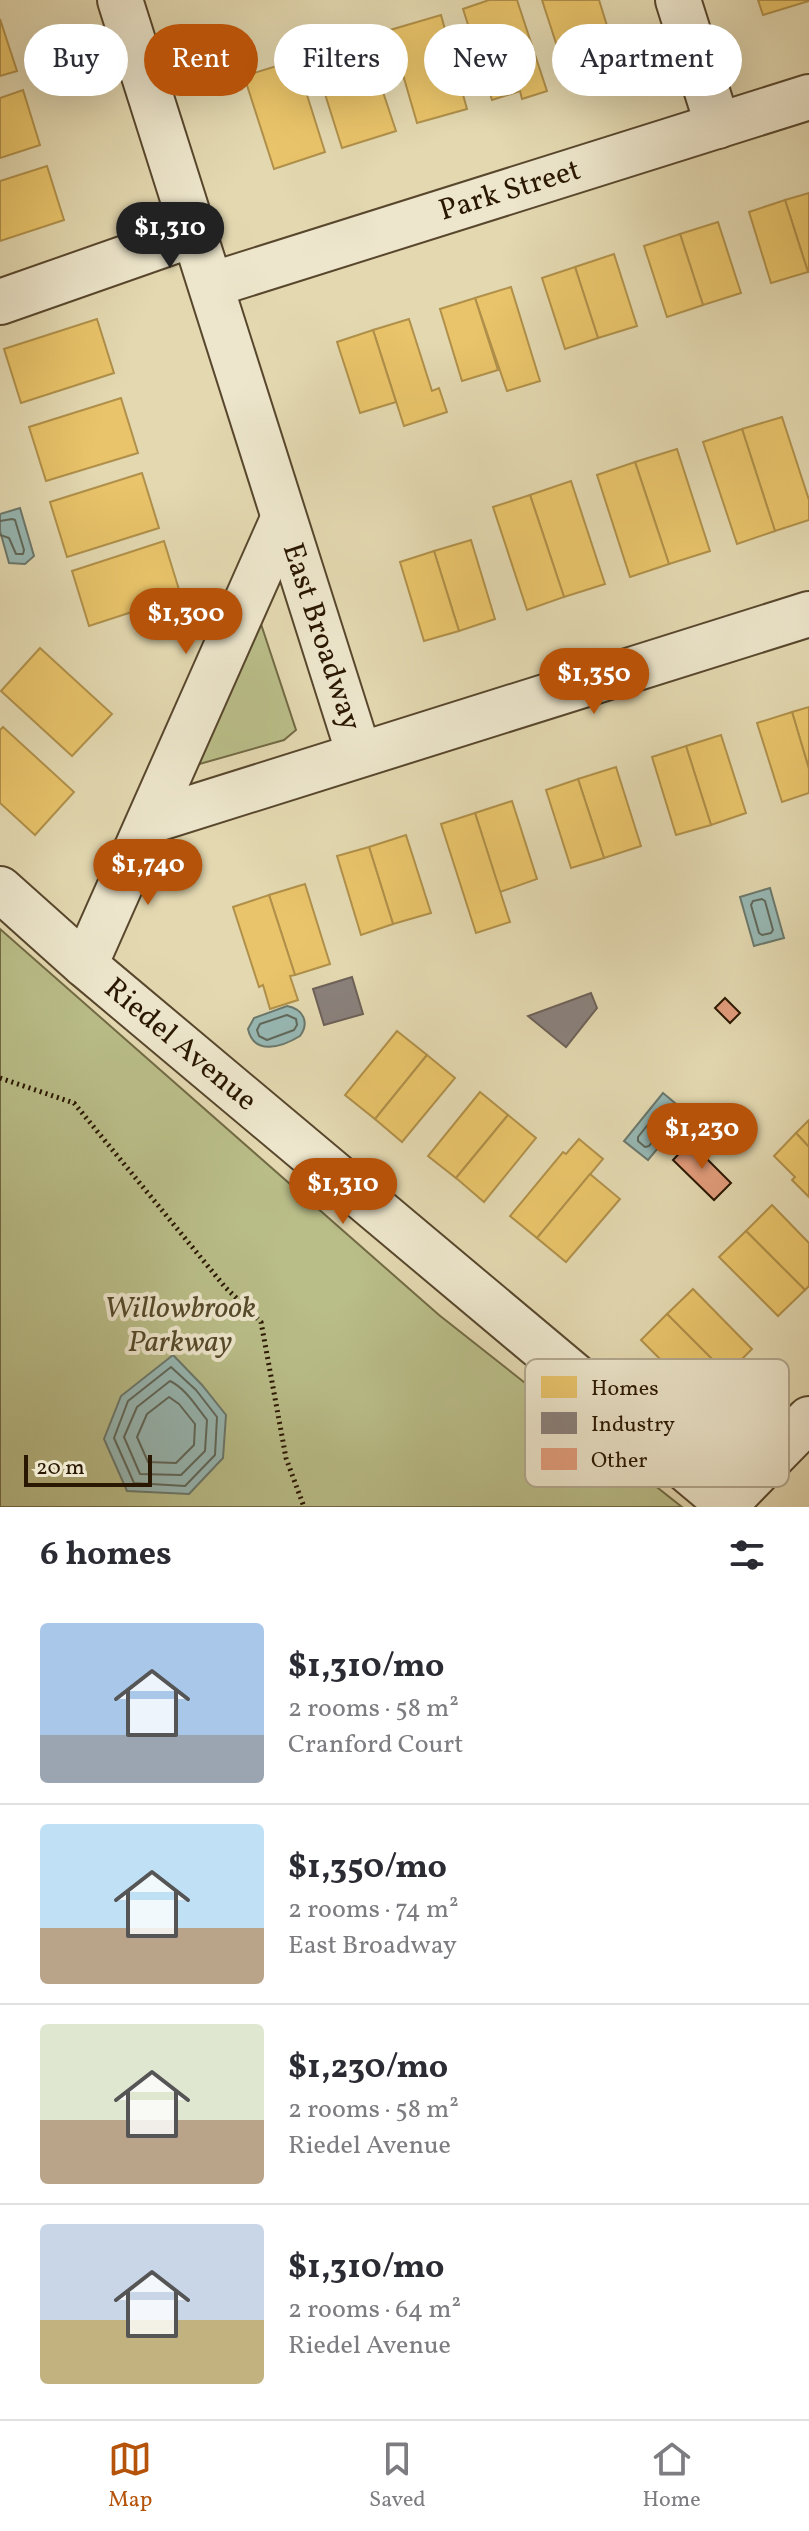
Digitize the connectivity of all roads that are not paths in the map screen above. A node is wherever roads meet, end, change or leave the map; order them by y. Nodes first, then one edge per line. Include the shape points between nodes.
1 (120, 0) edge
2 (678, 0) edge
3 (809, 97) edge
4 (718, 126) junction
5 (194, 234) junction
6 (211, 285) junction
7 (0, 302) edge
8 (283, 519) junction
9 (809, 614) edge
10 (359, 754) junction
11 (150, 821) junction
12 (0, 889) edge
13 (85, 965) junction
14 (554, 1359) edge
15 (809, 1419) edge
16 (789, 1440) edge
17 (707, 1487) edge
18 (745, 1487) edge
19 (728, 1505) edge

1 - 5 street, East Broadway
2 - 4 street
3 - 4 street, Park Street
4 - 6 street, Park Street
5 - 6 street, East Broadway
5 - 7 street
6 - 8 street, East Broadway
8 - 10 street, East Broadway
8 - 11 street
9 - 10 street, East Broadway
10 - 11 street, East Broadway
11 - 13 street
12 - 13 street, Riedel Avenue
13 - 14 street, Riedel Avenue
15 - 16 street
17 - 19 street, Riedel Avenue
18 - 19 street

